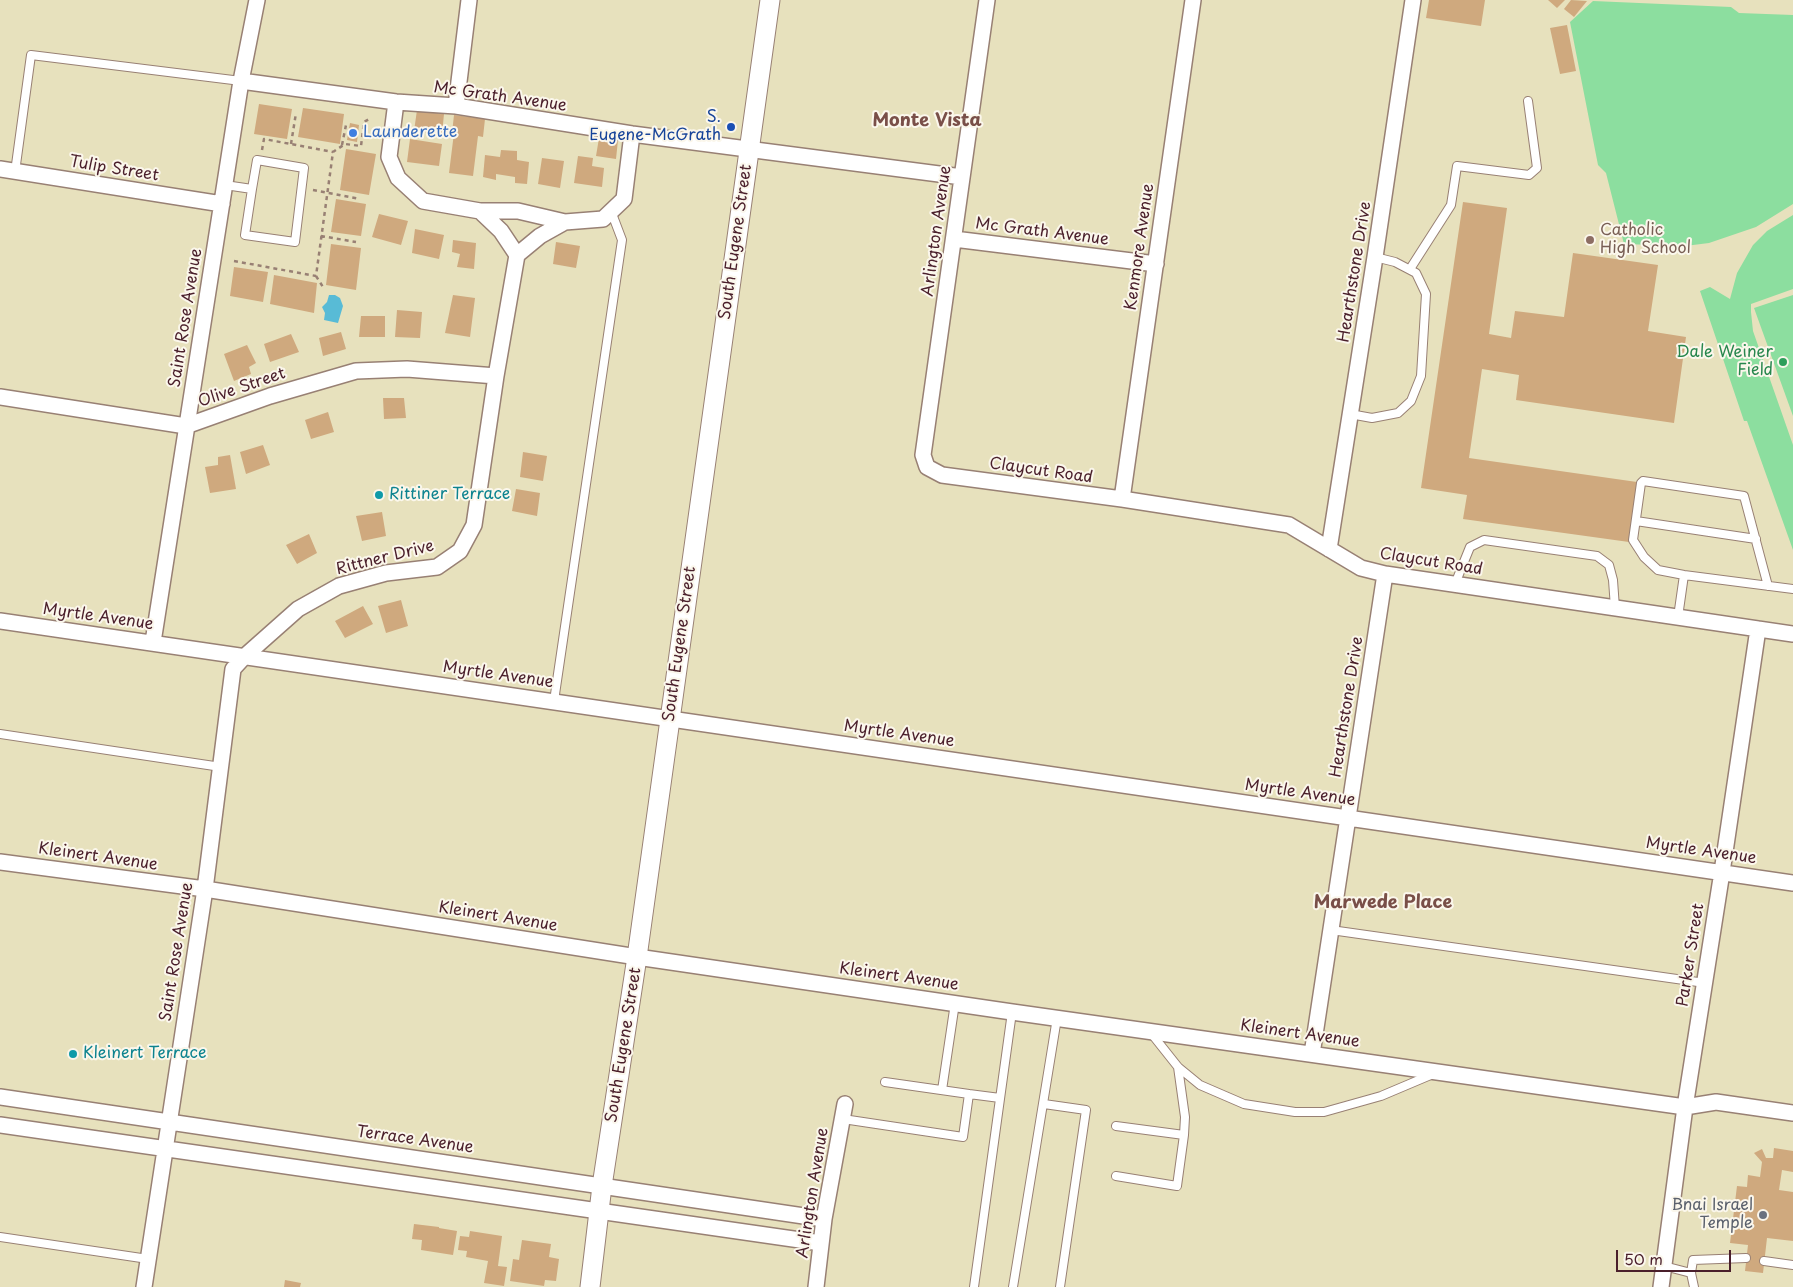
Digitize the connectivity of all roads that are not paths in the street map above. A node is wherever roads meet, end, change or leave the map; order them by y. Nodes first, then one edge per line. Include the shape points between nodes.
1 (257, 0) edge
2 (469, 0) edge
3 (770, 0) edge
4 (987, 0) edge
5 (1193, 0) edge
6 (1413, 0) edge
7 (241, 81) junction
8 (1528, 101) dead end
9 (396, 102) junction
10 (456, 106) junction
11 (632, 134) junction
12 (749, 149) junction
13 (8, 170) edge
14 (962, 177) junction
15 (225, 185) junction
16 (252, 189) junction
17 (222, 204) junction
18 (480, 210) junction
19 (611, 211) junction
20 (565, 222) junction
21 (954, 238) junction
22 (517, 255) junction
23 (1376, 256) junction
24 (1156, 264) junction
25 (1410, 269) junction
26 (496, 376) junction
27 (0, 397) edge
28 (1350, 414) junction
29 (186, 426) junction
30 (927, 467) joint
31 (1122, 499) junction
32 (1636, 521) junction
33 (1756, 539) junction
34 (1329, 549) junction
35 (1385, 574) junction
36 (1684, 574) junction
37 (1455, 584) junction
38 (1768, 586) junction
39 (1793, 589) edge
40 (1615, 608) junction
41 (1678, 617) junction
42 (0, 620) edge
43 (1758, 629) junction
44 (1793, 634) edge
45 (154, 642) junction
46 (245, 656) junction
47 (554, 701) junction
48 (670, 718) junction
49 (0, 734) edge
50 (221, 767) junction
51 (1348, 818) junction
52 (0, 862) edge
53 (1722, 872) junction
54 (1793, 883) edge
55 (205, 889) junction
56 (1331, 930) junction
57 (637, 957) junction
58 (1705, 983) junction
59 (955, 1003) junction
60 (1012, 1012) junction
61 (1057, 1018) junction
62 (1150, 1031) junction
63 (1312, 1054) junction
64 (1178, 1067) junction
65 (1438, 1072) junction
66 (885, 1082) dead end
67 (942, 1090) junction
68 (970, 1094) junction
69 (0, 1097) edge
70 (1000, 1098) junction
71 (1044, 1104) junction
72 (1685, 1107) junction
73 (844, 1111) joint
74 (1793, 1113) edge
75 (168, 1121) junction
76 (0, 1125) edge
77 (1116, 1126) dead end
78 (1184, 1135) junction
79 (165, 1149) junction
80 (1116, 1176) dead end
81 (602, 1186) junction
82 (599, 1212) junction
83 (824, 1219) junction
84 (0, 1237) edge
85 (821, 1243) junction
86 (1746, 1258) dead end
87 (148, 1259) junction
88 (1764, 1261) dead end
89 (1793, 1265) edge
90 (1664, 1266) junction
91 (1691, 1273) junction
92 (144, 1287) edge
93 (590, 1287) edge
94 (816, 1287) edge
95 (974, 1287) edge
96 (1013, 1287) edge
97 (1060, 1287) edge
98 (1661, 1287) edge
99 (1694, 1287) edge

1 - 7 street, Saint Rose Avenue
2 - 10 street
3 - 12 street, South Eugene Street
4 - 14 street, Arlington Avenue
5 - 24 street, Kenmore Avenue
6 - 23 street, Hearthstone Drive
7 - 9 street, Mc Grath Avenue
7 - 13 lane via 32,55
7 - 15 street, Saint Rose Avenue
8 - 25 lane via 1537,168 1529,175 1457,166 1451,205
9 - 10 street, Mc Grath Avenue
9 - 18 street via 389,157 398,178 423,201
10 - 11 street, Mc Grath Avenue
11 - 12 street, Mc Grath Avenue
11 - 19 street via 624,198
12 - 14 street, Mc Grath Avenue
12 - 48 street, South Eugene Street
13 - 17 street, Tulip Street
14 - 21 street, Arlington Avenue
15 - 16 lane
15 - 17 street, Saint Rose Avenue
16 - 16 lane via 257,160 304,168 295,242 245,234
17 - 29 street, Saint Rose Avenue
18 - 20 street via 518,212
18 - 22 street via 501,231
19 - 20 street via 603,219
19 - 47 lane via 622,240
20 - 22 street via 540,236
21 - 24 street, Mc Grath Avenue
21 - 30 street, Arlington Avenue via 923,454
22 - 26 street, Rittner Drive
23 - 25 lane
23 - 28 street, Hearthstone Drive
24 - 31 street, Kenmore Avenue
25 - 28 lane via 1416,273 1426,294 1421,376 1411,401 1398,413 1372,418
26 - 29 street, Olive Street via 408,369 356,371 270,396
26 - 46 street, Rittner Drive via 474,525 460,552 437,567 386,573 339,586 298,609
27 - 29 street, Olive Street
28 - 34 street, Hearthstone Drive
29 - 45 street, Saint Rose Avenue
30 - 31 street, Claycut Road via 942,475
31 - 34 street, Claycut Road via 1289,525
32 - 33 lane
32 - 33 lane via 1643,481 1741,494 1746,498
32 - 36 lane via 1633,540 1644,557 1658,570
33 - 38 lane
34 - 35 street, Claycut Road via 1361,568
35 - 37 street, Claycut Road
35 - 51 street, Hearthstone Drive
36 - 38 lane
36 - 41 lane
37 - 40 street, Claycut Road
37 - 40 lane via 1470,547 1484,540 1597,556 1609,565
38 - 39 lane
40 - 41 street, Claycut Road
41 - 43 street, Claycut Road
42 - 45 street, Myrtle Avenue
43 - 44 street, Claycut Road
43 - 53 street, Parker Street
45 - 46 street, Myrtle Avenue
46 - 47 street, Myrtle Avenue
46 - 50 street, Saint Rose Avenue via 233,669
47 - 48 street, Myrtle Avenue
48 - 51 street, Myrtle Avenue
48 - 57 street, South Eugene Street
49 - 50 lane
50 - 55 street, Saint Rose Avenue
51 - 53 street, Myrtle Avenue
51 - 56 street, Hearthstone Drive
52 - 55 street, Kleinert Avenue
53 - 54 street, Myrtle Avenue
53 - 58 street, Parker Street
55 - 57 street, Kleinert Avenue
55 - 75 street, Saint Rose Avenue
56 - 58 lane
56 - 63 street, Hearthstone Drive
57 - 59 street, Kleinert Avenue
57 - 81 street, South Eugene Street
58 - 72 street, Parker Street
59 - 60 street, Kleinert Avenue
59 - 67 lane
60 - 61 street, Kleinert Avenue
60 - 70 lane
61 - 62 street, Kleinert Avenue
61 - 71 lane
62 - 63 street, Kleinert Avenue
62 - 64 lane
63 - 65 street, Kleinert Avenue
64 - 65 lane via 1200,1085 1244,1104 1295,1112 1324,1112 1382,1096
64 - 78 lane via 1185,1117
65 - 72 street, Kleinert Avenue
66 - 67 lane
67 - 68 lane
68 - 70 lane
68 - 73 lane via 963,1137
69 - 75 street, Terrace Avenue
70 - 95 lane
71 - 96 lane
71 - 97 lane via 1086,1110
72 - 74 street, Kleinert Avenue via 1716,1102
72 - 90 street, Parker Street
73 - 83 street, Arlington Avenue
75 - 79 street, Saint Rose Avenue
75 - 81 street, Terrace Avenue
76 - 79 street
77 - 78 lane
78 - 80 lane via 1177,1186
79 - 82 street
79 - 87 street, Saint Rose Avenue
81 - 82 street, South Eugene Street
81 - 83 street, Terrace Avenue
82 - 85 street
82 - 93 street, South Eugene Street
83 - 85 street, Arlington Avenue
84 - 87 lane
85 - 94 street, Arlington Avenue
86 - 91 lane via 1693,1260
87 - 92 street, Saint Rose Avenue
88 - 89 lane
90 - 91 lane
90 - 98 street, Parker Street
91 - 99 lane

